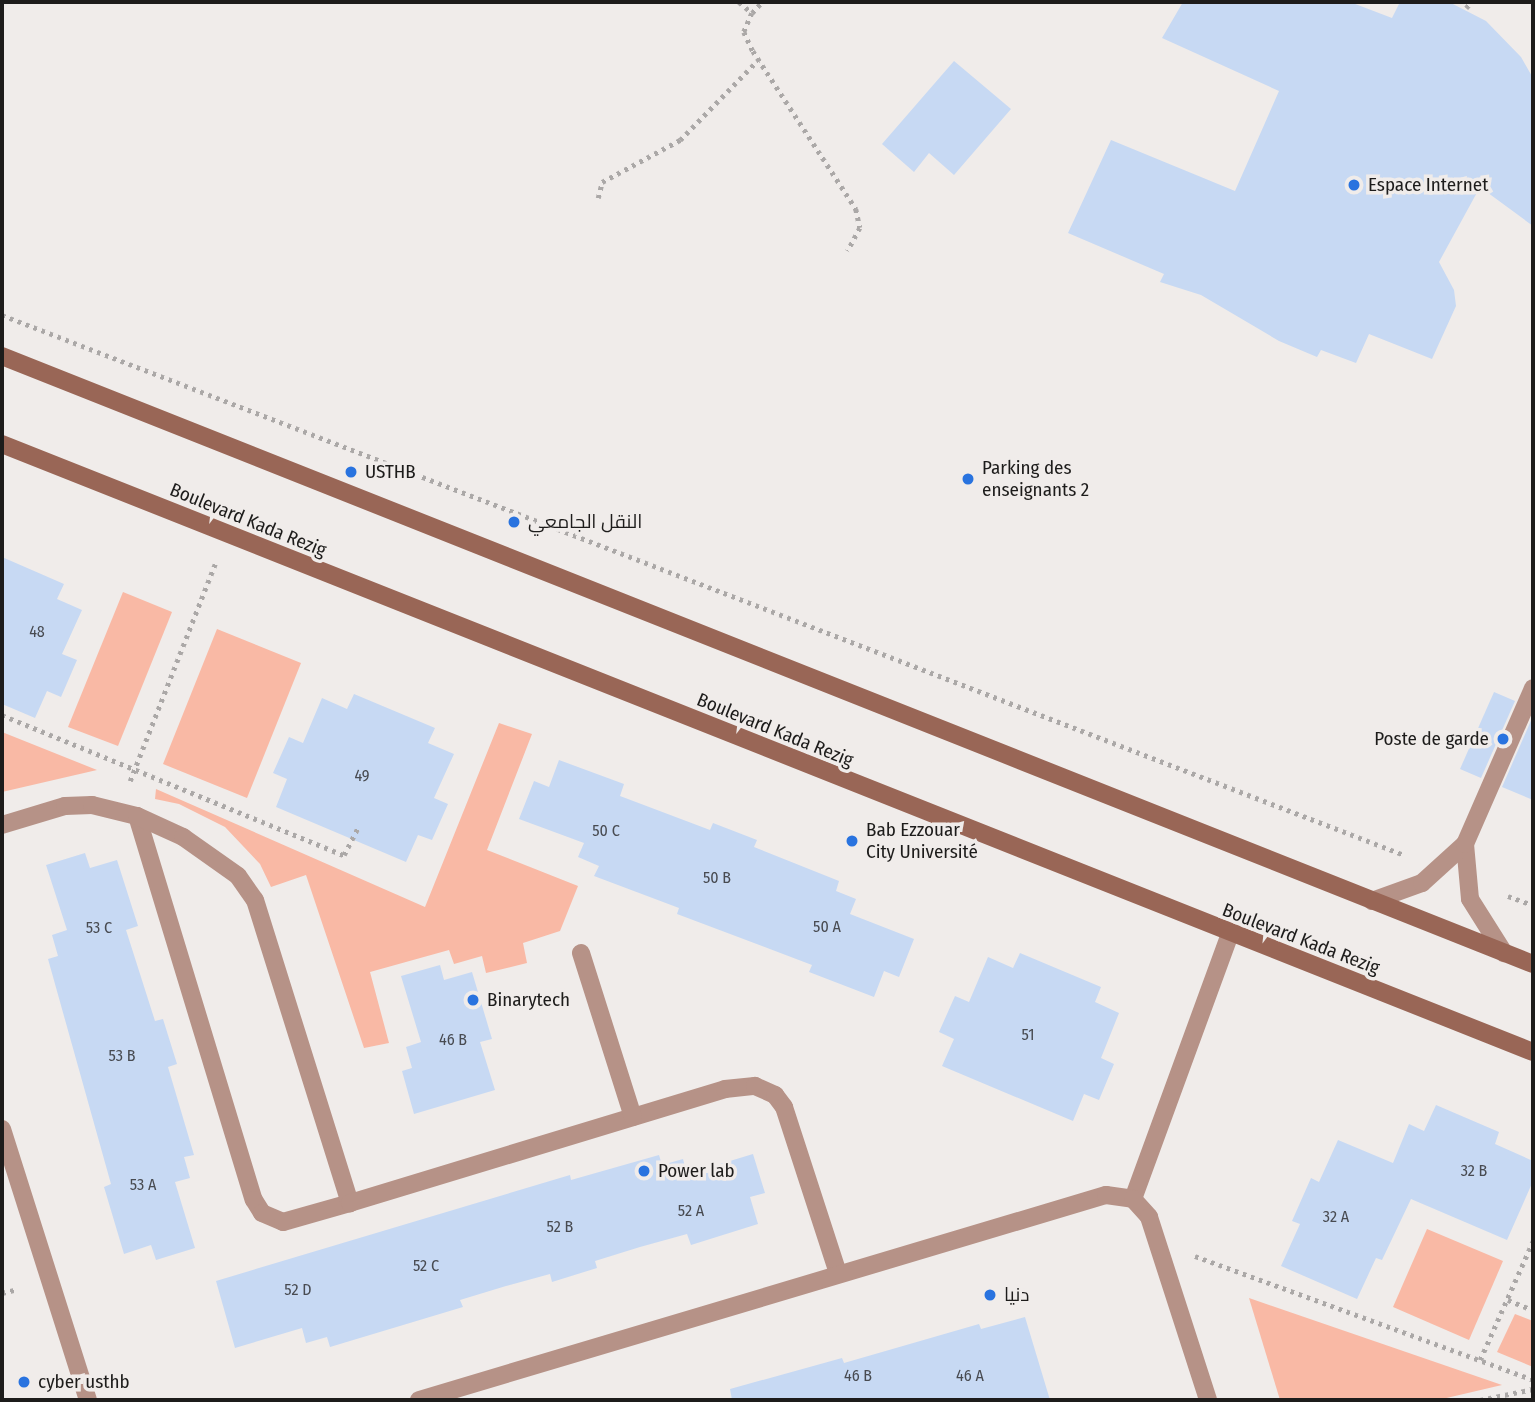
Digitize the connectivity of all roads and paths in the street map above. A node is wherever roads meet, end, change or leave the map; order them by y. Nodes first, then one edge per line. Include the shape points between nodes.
1 (739, 2) edge
2 (762, 2) edge
3 (1471, 2) edge
4 (1466, 8) dead end
5 (752, 13) junction
6 (758, 60) junction
7 (598, 198) dead end
8 (848, 251) dead end
9 (2, 315) edge
10 (2, 356) edge
11 (2, 443) edge
12 (227, 534) junction
13 (1533, 688) edge
14 (2, 715) edge
15 (135, 767) junction
16 (119, 811) junction
17 (137, 816) junction
18 (2, 825) edge
19 (359, 825) dead end
20 (1465, 844) junction
21 (1440, 869) junction
22 (1466, 880) junction
23 (1372, 901) junction
24 (1533, 905) edge
25 (1230, 934) junction
26 (581, 953) dead end
27 (1504, 953) junction
28 (1533, 964) edge
29 (1533, 1052) edge
30 (633, 1117) junction
31 (2, 1129) edge
32 (1133, 1199) junction
33 (350, 1203) junction
34 (1533, 1241) edge
35 (1158, 1243) junction
36 (838, 1273) junction
37 (1508, 1300) junction
38 (1533, 1310) edge
39 (1479, 1360) junction
40 (1533, 1380) edge
41 (1533, 1389) edge
42 (88, 1400) edge
43 (419, 1400) edge
44 (1208, 1400) edge
45 (1480, 1400) edge

1 - 5 path
2 - 5 path
3 - 4 path
5 - 6 path via 744,32
6 - 7 path via 680,140 602,182
6 - 8 path via 856,209 859,228
9 - 21 path
10 - 23 main road
11 - 12 main road, Boulevard Kada Rezig
12 - 15 path
12 - 25 main road, Boulevard Kada Rezig
13 - 20 street
14 - 15 path
15 - 16 path
15 - 19 path via 344,855
16 - 17 street
16 - 18 street via 65,806
17 - 33 street via 218,859 256,900
17 - 33 street via 254,1200 262,1213 283,1222
20 - 21 street
20 - 22 street
21 - 23 street via 1422,883
22 - 24 path
22 - 27 street via 1484,926
23 - 27 main road
25 - 29 main road, Boulevard Kada Rezig
25 - 32 street
26 - 30 street
27 - 28 main road
30 - 33 street
30 - 36 street via 741,1085 775,1096 784,1107
31 - 42 street
32 - 35 street via 1149,1217
32 - 36 street via 1105,1195 1077,1201
34 - 37 path
35 - 39 path
35 - 44 street
36 - 43 street
37 - 38 path
37 - 39 path
39 - 40 path
41 - 45 path

